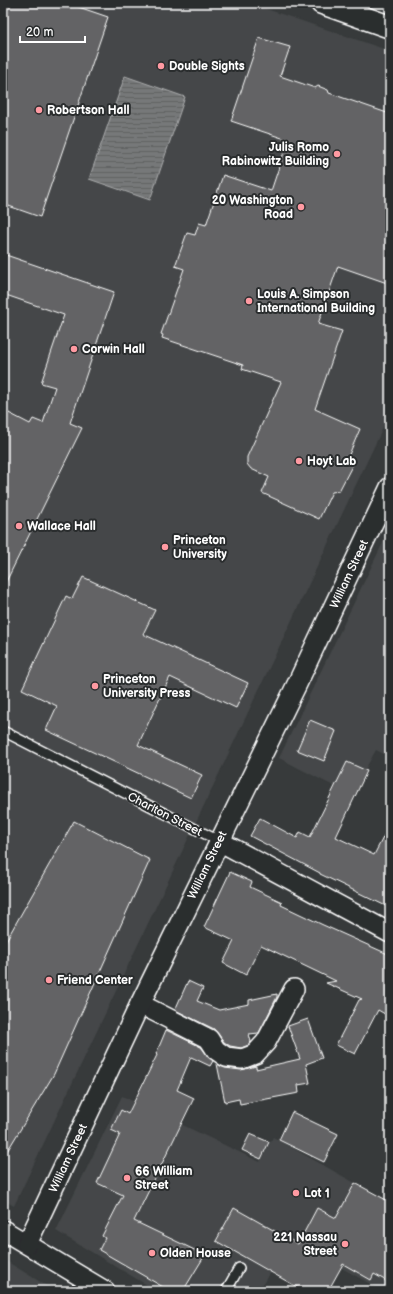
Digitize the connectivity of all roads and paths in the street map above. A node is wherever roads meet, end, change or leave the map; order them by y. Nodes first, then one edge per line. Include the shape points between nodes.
1 (322, 3) edge
2 (390, 27) edge
3 (390, 487) edge
4 (3, 731) edge
5 (219, 841) junction
6 (390, 933) edge
7 (294, 989) dead end
8 (140, 1004) junction
9 (3, 1230) edge
10 (27, 1244) junction
11 (239, 1268) dead end
12 (105, 1291) edge
13 (226, 1291) edge

1 - 2 main road
3 - 5 street, William Street
4 - 5 lane, Charlton Street
5 - 6 street, Charlton Street
5 - 8 street, William Street
7 - 8 street via 266,1042 255,1054 242,1058 226,1057 216,1050 209,1039
8 - 10 street, William Street
9 - 10 street
10 - 12 street
11 - 13 lane

